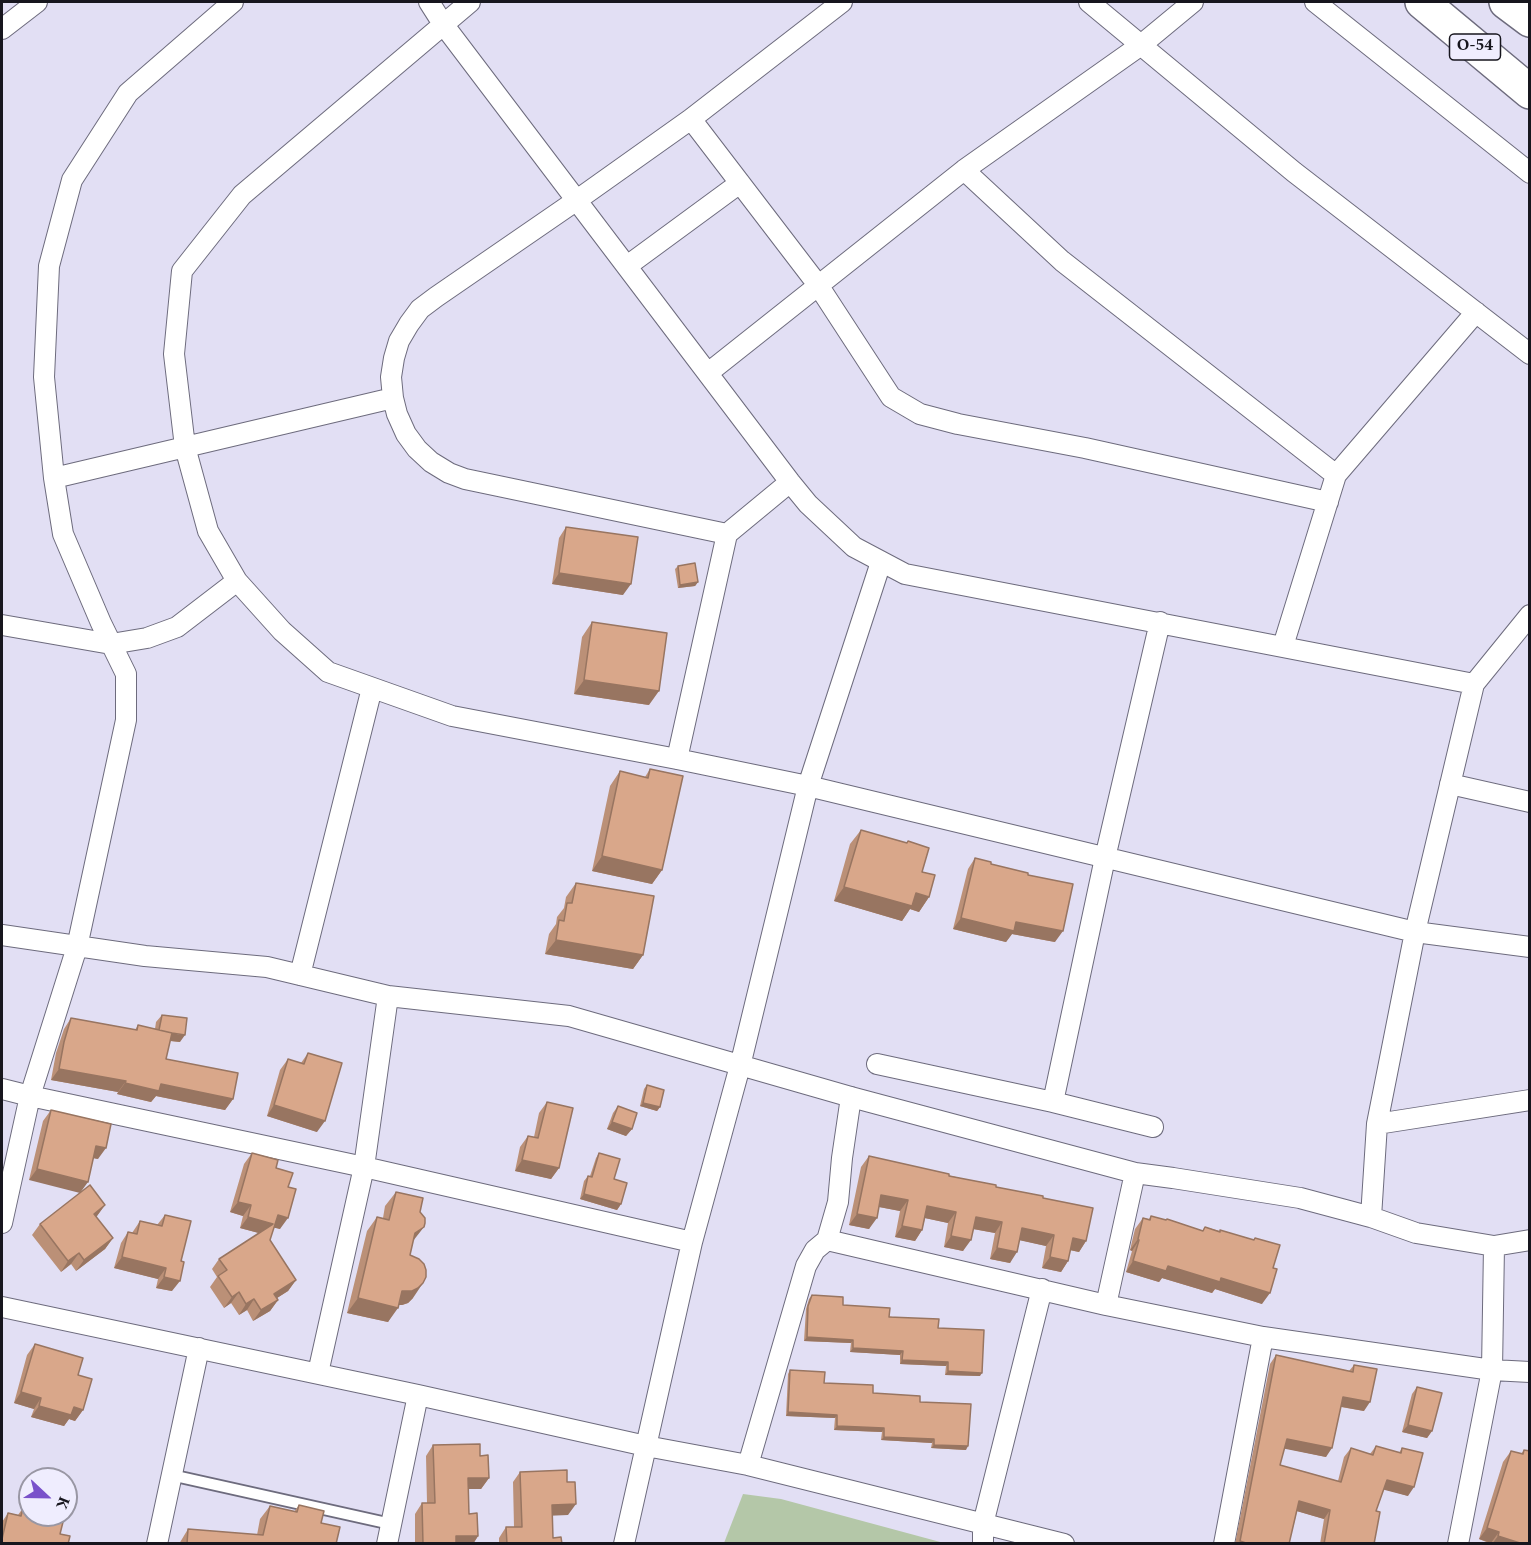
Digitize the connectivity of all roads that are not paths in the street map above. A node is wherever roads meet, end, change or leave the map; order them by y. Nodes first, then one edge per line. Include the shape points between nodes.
1 (37, 2) edge
2 (233, 2) edge
3 (429, 2) edge
4 (470, 2) edge
5 (842, 2) edge
6 (1089, 2) edge
7 (1193, 2) edge
8 (1315, 2) edge
9 (1422, 2) edge
10 (1506, 2) edge
11 (1530, 20) edge
12 (443, 24) junction
13 (2, 29) edge
14 (1141, 45) junction
15 (1530, 92) edge
16 (691, 119) junction
17 (964, 170) junction
18 (1530, 173) edge
19 (740, 183) junction
20 (577, 200) junction
21 (627, 266) junction
22 (818, 285) junction
23 (1476, 312) junction
24 (1530, 354) edge
25 (708, 373) junction
26 (393, 398) junction
27 (185, 447) junction
28 (1336, 475) junction
29 (54, 478) junction
30 (790, 482) junction
31 (1328, 502) junction
32 (727, 534) junction
33 (881, 562) junction
34 (237, 582) junction
35 (1530, 615) edge
36 (1160, 622) junction
37 (2, 626) edge
38 (111, 644) junction
39 (1283, 646) junction
40 (1474, 684) junction
41 (372, 688) junction
42 (677, 759) junction
43 (1450, 784) junction
44 (808, 786) junction
45 (1530, 802) edge
46 (1105, 858) junction
47 (1415, 932) junction
48 (2, 935) edge
49 (77, 946) junction
50 (1530, 947) edge
51 (300, 975) junction
52 (388, 996) junction
53 (877, 1064) dead end
54 (740, 1066) junction
55 (2, 1089) edge
56 (30, 1096) junction
57 (851, 1097) junction
58 (1530, 1100) edge
59 (1053, 1102) junction
60 (1377, 1124) junction
61 (1153, 1127) dead end
62 (364, 1167) junction
63 (1135, 1173) junction
64 (1371, 1217) junction
65 (2, 1222) edge
66 (827, 1240) junction
67 (1530, 1240) edge
68 (692, 1242) junction
69 (1494, 1246) junction
70 (1042, 1289) junction
71 (1106, 1305) junction
72 (2, 1307) edge
73 (1263, 1337) junction
74 (199, 1348) junction
75 (1492, 1370) junction
76 (1530, 1372) edge
77 (318, 1373) junction
78 (418, 1395) junction
79 (646, 1446) junction
80 (748, 1465) junction
81 (171, 1474) junction
82 (391, 1524) junction
83 (983, 1534) edge
84 (157, 1544) edge
85 (387, 1544) edge
86 (624, 1544) edge
87 (1064, 1544) edge
88 (1224, 1544) edge
89 (1458, 1544) edge

1 - 13 street
2 - 29 street via 128,93 72,180 49,266 44,377
3 - 12 street
4 - 12 street
5 - 16 street
6 - 14 street
7 - 14 street
8 - 18 street
9 - 15 highway, O-54
10 - 11 highway
12 - 20 street
12 - 27 street via 242,195 182,271 174,354
14 - 17 street
14 - 23 street via 1294,172
16 - 19 street
16 - 20 street
17 - 22 street
17 - 28 street via 1062,261
19 - 21 street
19 - 22 street
20 - 21 street
20 - 26 street via 420,309 399,341 391,378
21 - 25 street
22 - 25 street
22 - 31 street via 891,397 920,414
23 - 24 street
23 - 28 street
25 - 30 street
26 - 27 street
26 - 32 street via 406,434 417,449 449,473
27 - 29 street
27 - 34 street via 208,531
28 - 31 street
29 - 38 street via 63,534
30 - 32 street
30 - 33 street via 854,547
31 - 39 street
32 - 42 street
33 - 36 street via 905,574
33 - 44 street
34 - 38 street via 177,627 147,638
34 - 41 street via 282,631 328,672
35 - 40 street
36 - 39 street
36 - 46 street
37 - 38 street
38 - 49 street via 126,674 126,720
39 - 40 street
40 - 43 street
41 - 42 street via 452,716
41 - 51 street
42 - 44 street
43 - 45 street
43 - 47 street
44 - 46 street
44 - 54 street
46 - 47 street
46 - 59 street
47 - 50 street
47 - 60 street
48 - 49 street
49 - 51 street via 267,967
49 - 56 street
51 - 52 street
52 - 54 street via 569,1016
52 - 62 street
53 - 59 street
54 - 57 street
54 - 68 street
55 - 56 street
56 - 62 street
56 - 65 street
57 - 63 street
57 - 66 street via 838,1203
58 - 60 street
59 - 61 street
60 - 64 street
62 - 68 street
62 - 77 street
63 - 64 street via 1300,1198
63 - 71 street
64 - 69 street via 1416,1233
66 - 70 street
66 - 80 street via 815,1250 806,1266
67 - 69 street
68 - 79 street
69 - 75 street
70 - 71 street
70 - 83 street
71 - 73 street
72 - 74 street
73 - 75 street
73 - 88 street
74 - 77 street
74 - 81 street
75 - 76 street
75 - 89 street
77 - 78 street
78 - 79 street
78 - 82 street
79 - 80 street
79 - 86 street
80 - 83 street
81 - 82 lane
81 - 84 street
82 - 85 street
83 - 87 street

